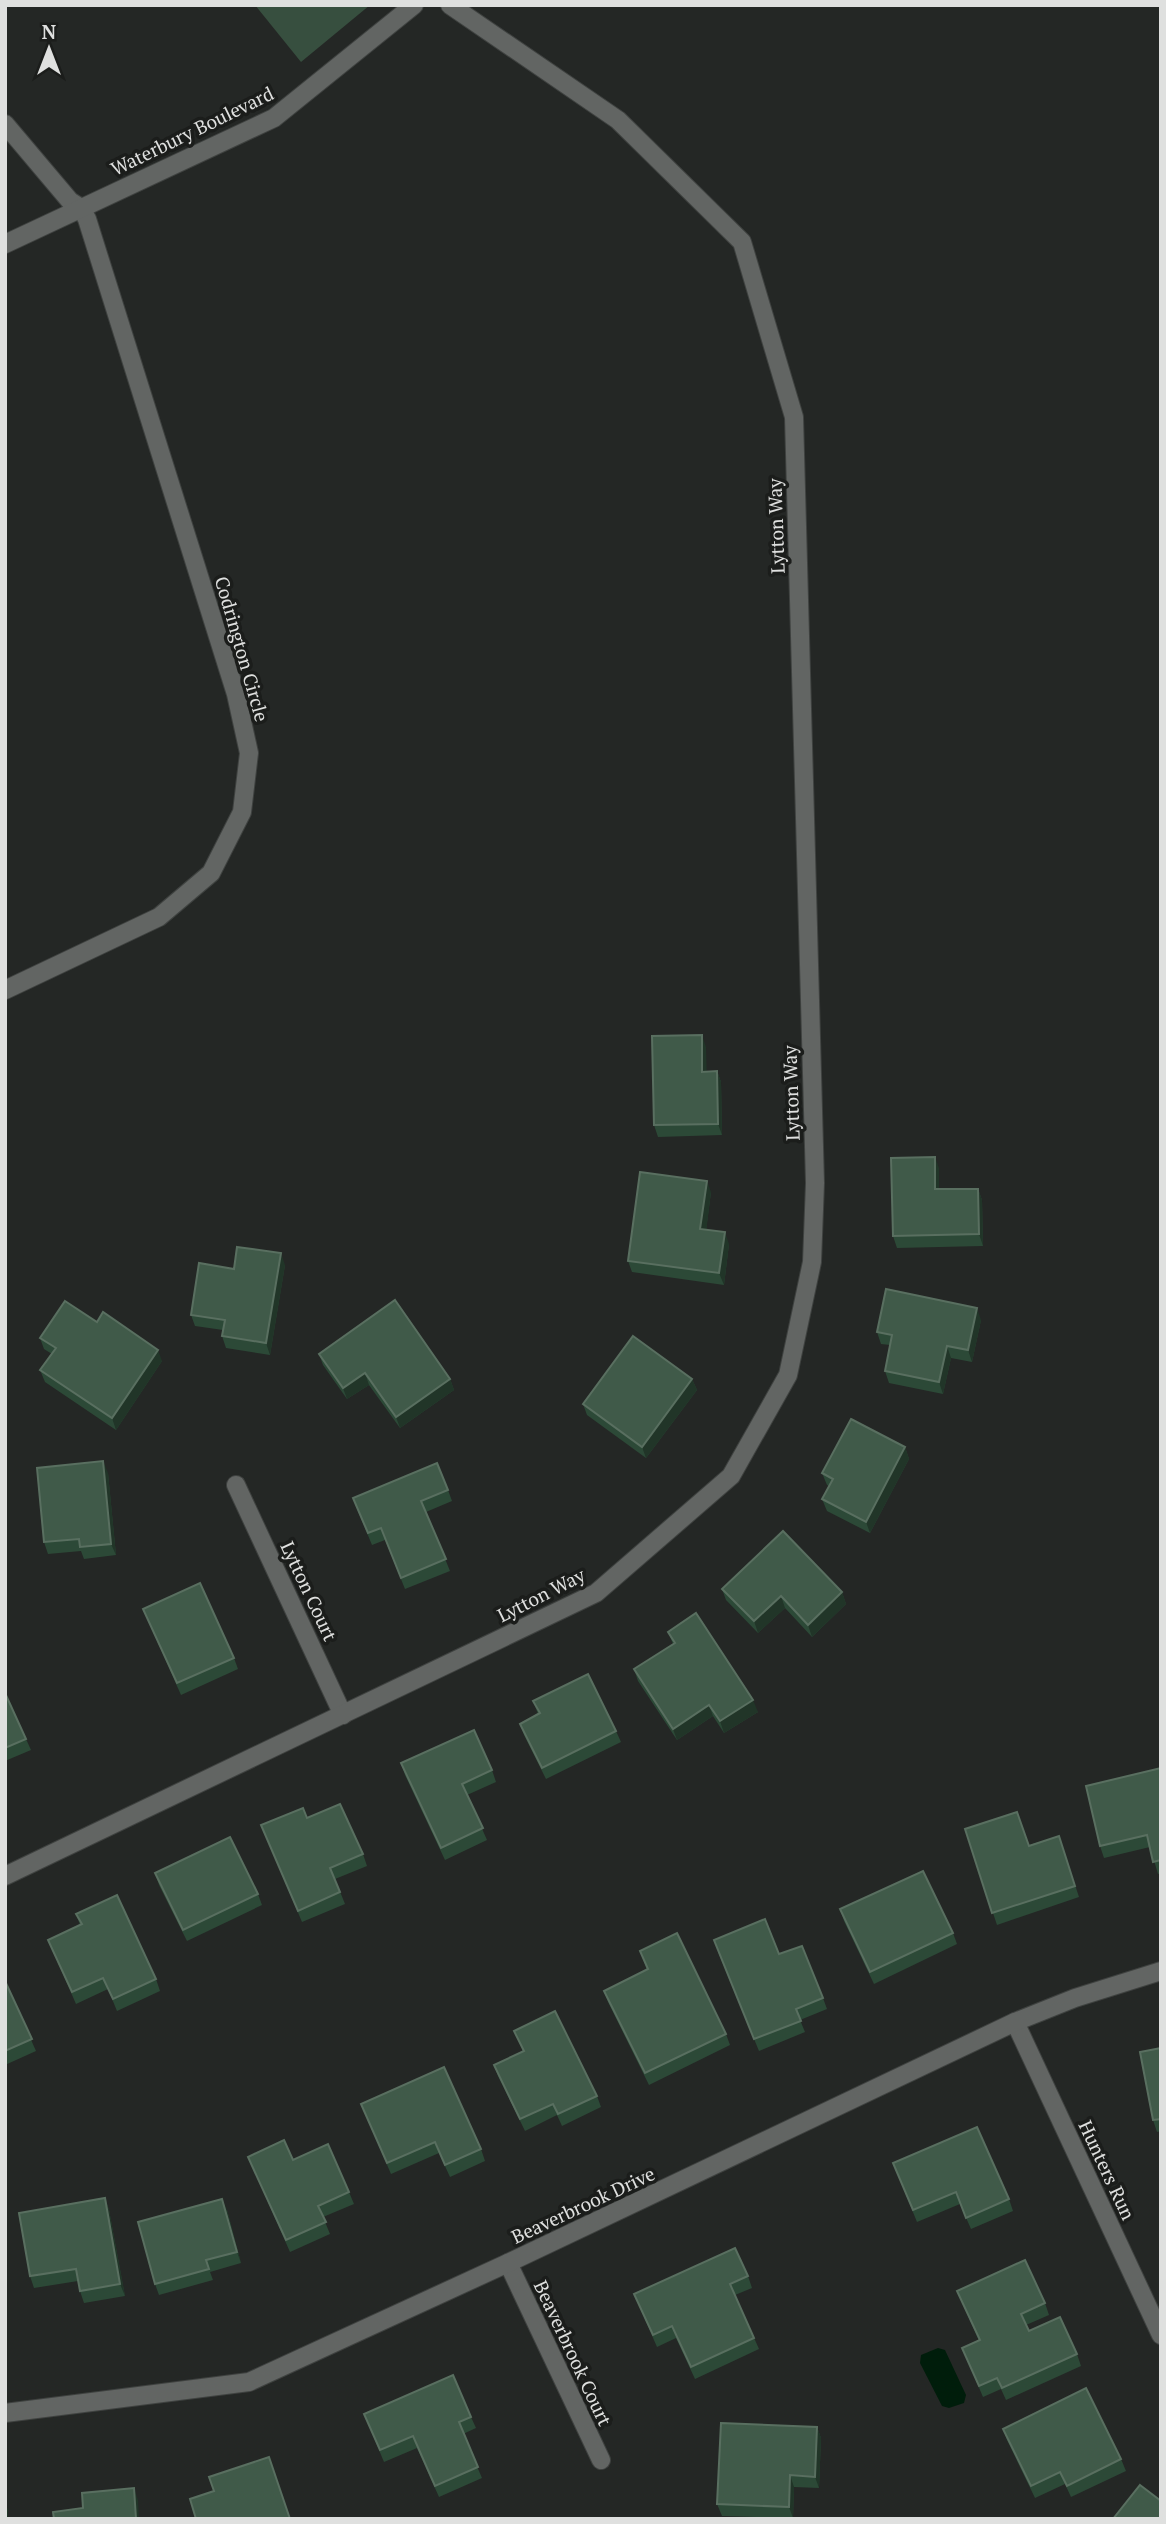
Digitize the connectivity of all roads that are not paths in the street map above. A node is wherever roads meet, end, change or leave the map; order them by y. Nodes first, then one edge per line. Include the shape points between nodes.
1 (414, 5) edge
2 (450, 5) edge
3 (5, 124) edge
4 (80, 208) junction
5 (5, 244) edge
6 (5, 990) edge
7 (236, 1485) dead end
8 (343, 1715) junction
9 (5, 1876) edge
10 (1161, 1971) edge
11 (1015, 2022) junction
12 (508, 2263) junction
13 (1161, 2335) edge
14 (5, 2413) edge
15 (601, 2460) dead end

1 - 4 street, Waterbury Boulevard via 274,118
2 - 8 street, Lytton Way via 618,120 743,242 794,417 815,1183 812,1262 788,1375 731,1476 596,1593
3 - 4 street
4 - 5 street, Waterbury Boulevard
4 - 6 street, Codrington Circle via 236,694 249,752 242,812 211,873 159,917
7 - 8 street, Lytton Court
8 - 9 street, Lytton Way
10 - 11 street, Beaverbrook Drive
11 - 12 street, Beaverbrook Drive
11 - 13 street, Hunters Run
12 - 14 street, Beaverbrook Drive via 249,2382
12 - 15 street, Beaverbrook Court

